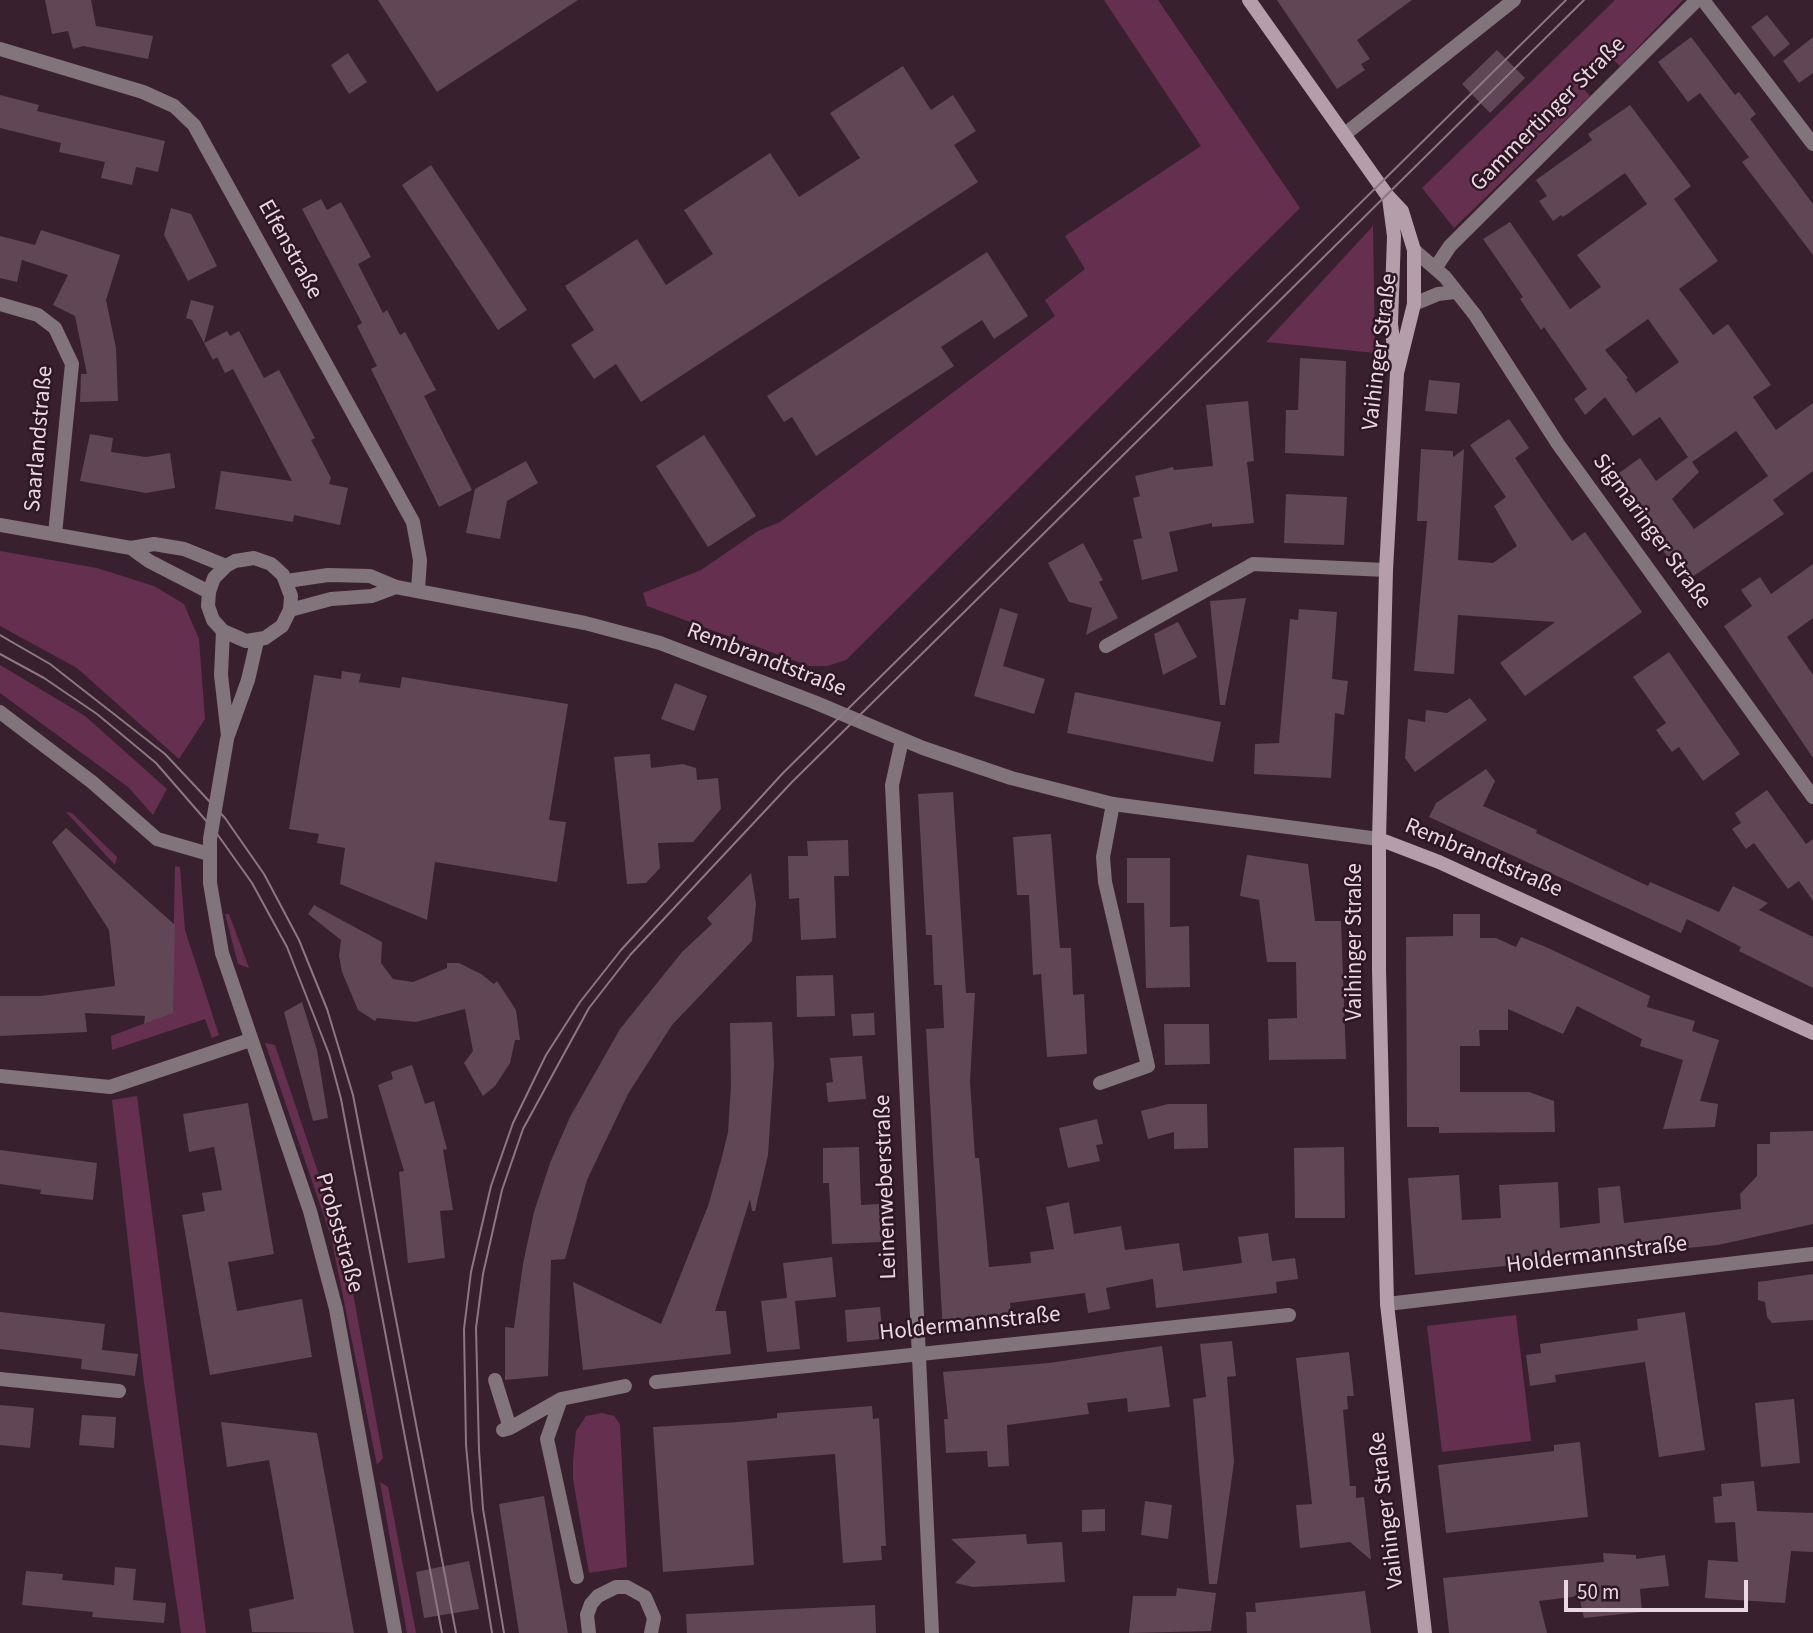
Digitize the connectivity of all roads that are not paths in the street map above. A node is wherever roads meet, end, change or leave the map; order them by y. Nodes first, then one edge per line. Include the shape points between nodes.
1 (1249, 0) edge
2 (1514, 0) edge
3 (1700, 0) edge
4 (0, 49) edge
5 (1345, 134) junction
6 (1813, 144) edge
7 (1389, 198) junction
8 (1414, 250) junction
9 (1436, 267) junction
10 (1455, 292) junction
11 (0, 304) edge
12 (1414, 304) junction
13 (1397, 373) junction
14 (0, 525) edge
15 (55, 534) junction
16 (131, 548) junction
17 (226, 566) junction
18 (1386, 570) junction
19 (287, 581) junction
20 (396, 586) junction
21 (418, 590) junction
22 (209, 592) junction
23 (290, 610) junction
24 (223, 631) junction
25 (257, 641) junction
26 (1105, 646) dead end
27 (0, 712) edge
28 (227, 738) junction
29 (902, 740) junction
30 (1813, 797) edge
31 (1113, 804) junction
32 (1379, 839) junction
33 (210, 846) junction
34 (1813, 1032) edge
35 (250, 1040) junction
36 (0, 1076) edge
37 (1100, 1083) dead end
38 (1813, 1254) edge
39 (1387, 1304) junction
40 (1289, 1315) dead end
41 (917, 1353) junction
42 (0, 1379) edge
43 (495, 1380) dead end
44 (656, 1382) dead end
45 (625, 1386) dead end
46 (119, 1391) dead end
47 (561, 1399) junction
48 (528, 1418) junction
49 (547, 1439) junction
50 (577, 1577) dead end
51 (395, 1633) edge
52 (589, 1633) edge
53 (651, 1633) edge
54 (932, 1633) edge
55 (1425, 1633) edge

1 - 5 main road
2 - 5 street
3 - 6 street
3 - 9 street, Gammertinger Straße via 1458,238
4 - 21 street, Elfenstraße via 143,92 174,106 194,125 413,522 420,560
5 - 7 main road
7 - 8 main road via 1402,211
7 - 13 main road via 1394,236 1391,324
8 - 9 street, Sigmaringer Straße
8 - 12 main road, Vaihinger Straße
9 - 10 street, Sigmaringer Straße
10 - 12 street
10 - 30 street, Sigmaringer Straße via 1475,315 1558,444
11 - 15 street, Saarlandstraße via 38,315 55,328 72,364
12 - 13 main road, Vaihinger Straße
13 - 18 main road, Vaihinger Straße
14 - 15 street
15 - 16 street
16 - 17 street via 154,544 184,549
16 - 22 street
17 - 19 street via 254,558 271,564
17 - 22 street
18 - 26 street via 1253,564
18 - 32 main road, Vaihinger Straße
19 - 20 street, Rembrandtstraße via 328,575 370,576
19 - 23 street
20 - 21 street, Rembrandtstraße
20 - 23 street, Rembrandtstraße via 372,596 331,599
21 - 29 street, Rembrandtstraße via 660,643
22 - 24 street via 211,613
23 - 25 street via 282,626
24 - 25 street via 233,638
24 - 28 street, Probststraße via 221,676
25 - 28 street, Probststraße
27 - 33 street via 157,839
28 - 33 street, Probststraße, bridge
29 - 31 street, Rembrandtstraße via 1011,778
29 - 41 street, Leinenweberstraße via 892,785
31 - 32 street, Rembrandtstraße
31 - 37 street via 1103,857 1105,882 1148,1066
32 - 34 main road, Rembrandtstraße
32 - 39 main road, Vaihinger Straße
33 - 35 street, Probststraße via 213,910
35 - 36 street via 110,1087
35 - 51 street, Probststraße via 310,1211 336,1309
38 - 39 street, Holdermannstraße
39 - 55 main road, Vaihinger Straße
40 - 41 street, Holdermannstraße
41 - 44 street, Holdermannstraße
41 - 54 street, Leinenweberstraße
42 - 46 street
43 - 48 street via 507,1429
45 - 47 street
47 - 48 street
47 - 49 street
48 - 49 street
49 - 50 street
52 - 53 street via 591,1604 616,1587 627,1587 645,1597 654,1618

